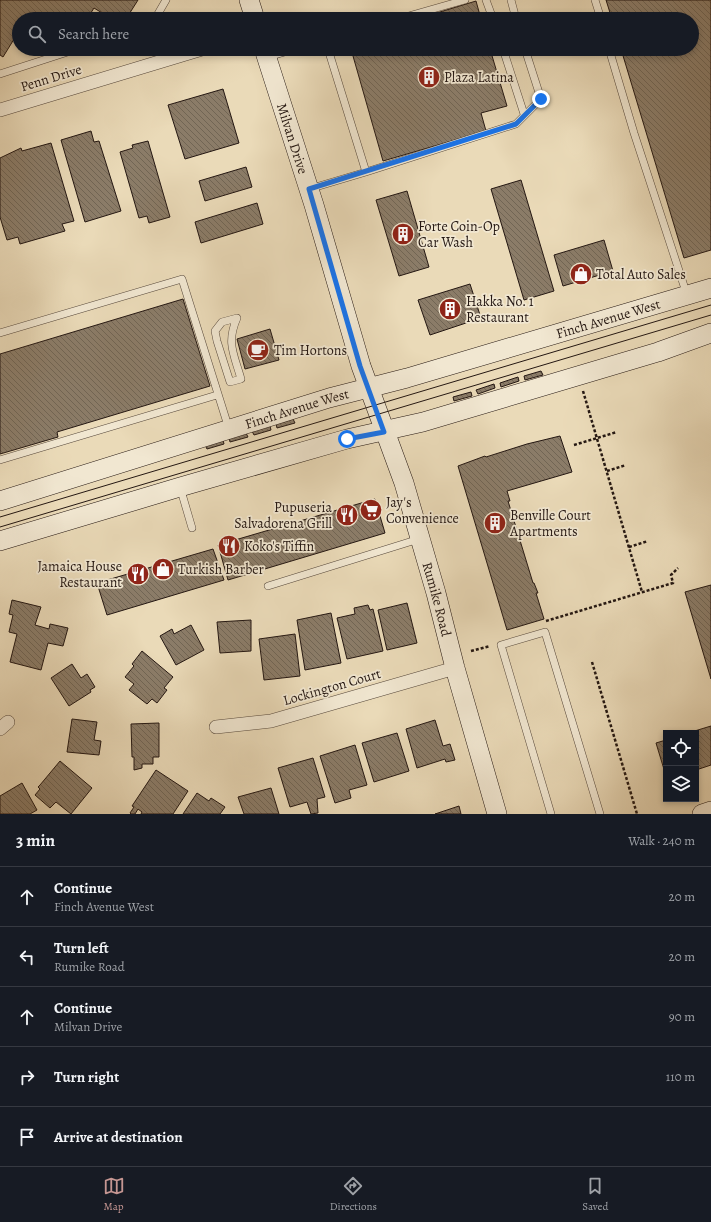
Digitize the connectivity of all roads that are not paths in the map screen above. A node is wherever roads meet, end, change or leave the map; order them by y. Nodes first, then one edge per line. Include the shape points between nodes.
1 (166, 0) edge
2 (249, 0) edge
3 (465, 0) edge
4 (486, 0) edge
5 (510, 0) edge
6 (595, 0) edge
7 (159, 12) edge
8 (253, 12) edge
9 (423, 12) edge
10 (490, 12) edge
11 (514, 12) edge
12 (599, 12) edge
13 (55, 56) edge
14 (179, 56) edge
15 (267, 56) edge
16 (330, 56) edge
17 (505, 56) edge
18 (528, 56) edge
19 (611, 56) edge
20 (0, 74) edge
21 (0, 110) edge
22 (524, 114) junction
23 (366, 172) junction
24 (309, 189) junction
25 (711, 288) edge
26 (687, 295) junction
27 (0, 333) edge
28 (711, 333) edge
29 (241, 379) joint
30 (368, 388) junction
31 (218, 395) junction
32 (229, 429) junction
33 (384, 432) junction
34 (0, 460) edge
35 (180, 487) junction
36 (0, 501) edge
37 (192, 528) dead end
38 (419, 539) junction
39 (0, 541) edge
40 (268, 586) dead end
41 (455, 668) junction
42 (216, 727) dead end
43 (711, 811) edge
44 (497, 814) edge
45 (551, 814) edge
46 (600, 814) edge
47 (702, 814) edge

1 - 7 lane
2 - 8 main road
3 - 9 lane
4 - 10 lane
5 - 11 lane
6 - 12 lane
13 - 20 lane
14 - 21 street, Penn Drive
15 - 24 main road, Milvan Drive
16 - 23 lane
17 - 22 lane
18 - 22 lane via 541,99
19 - 26 lane
22 - 23 lane via 516,124
23 - 24 lane
24 - 30 main road, Milvan Drive
25 - 26 main road, Finch Avenue West
26 - 30 main road, Finch Avenue West
27 - 31 lane via 182,279
28 - 33 main road via 616,365
29 - 29 lane via 230,340 236,318 222,322 215,331 230,382
30 - 32 main road, Finch Avenue West
30 - 33 main road, Rumike Road
31 - 32 lane
31 - 34 lane
32 - 36 main road, Finch Avenue West
33 - 35 main road via 347,439
33 - 38 main road, Rumike Road via 404,483
35 - 37 lane
35 - 39 main road
38 - 40 lane
38 - 41 main road, Rumike Road
41 - 42 street, Lockington Court via 271,721
41 - 44 main road, Rumike Road
43 - 47 main road
45 - 46 lane via 500,645 545,632

